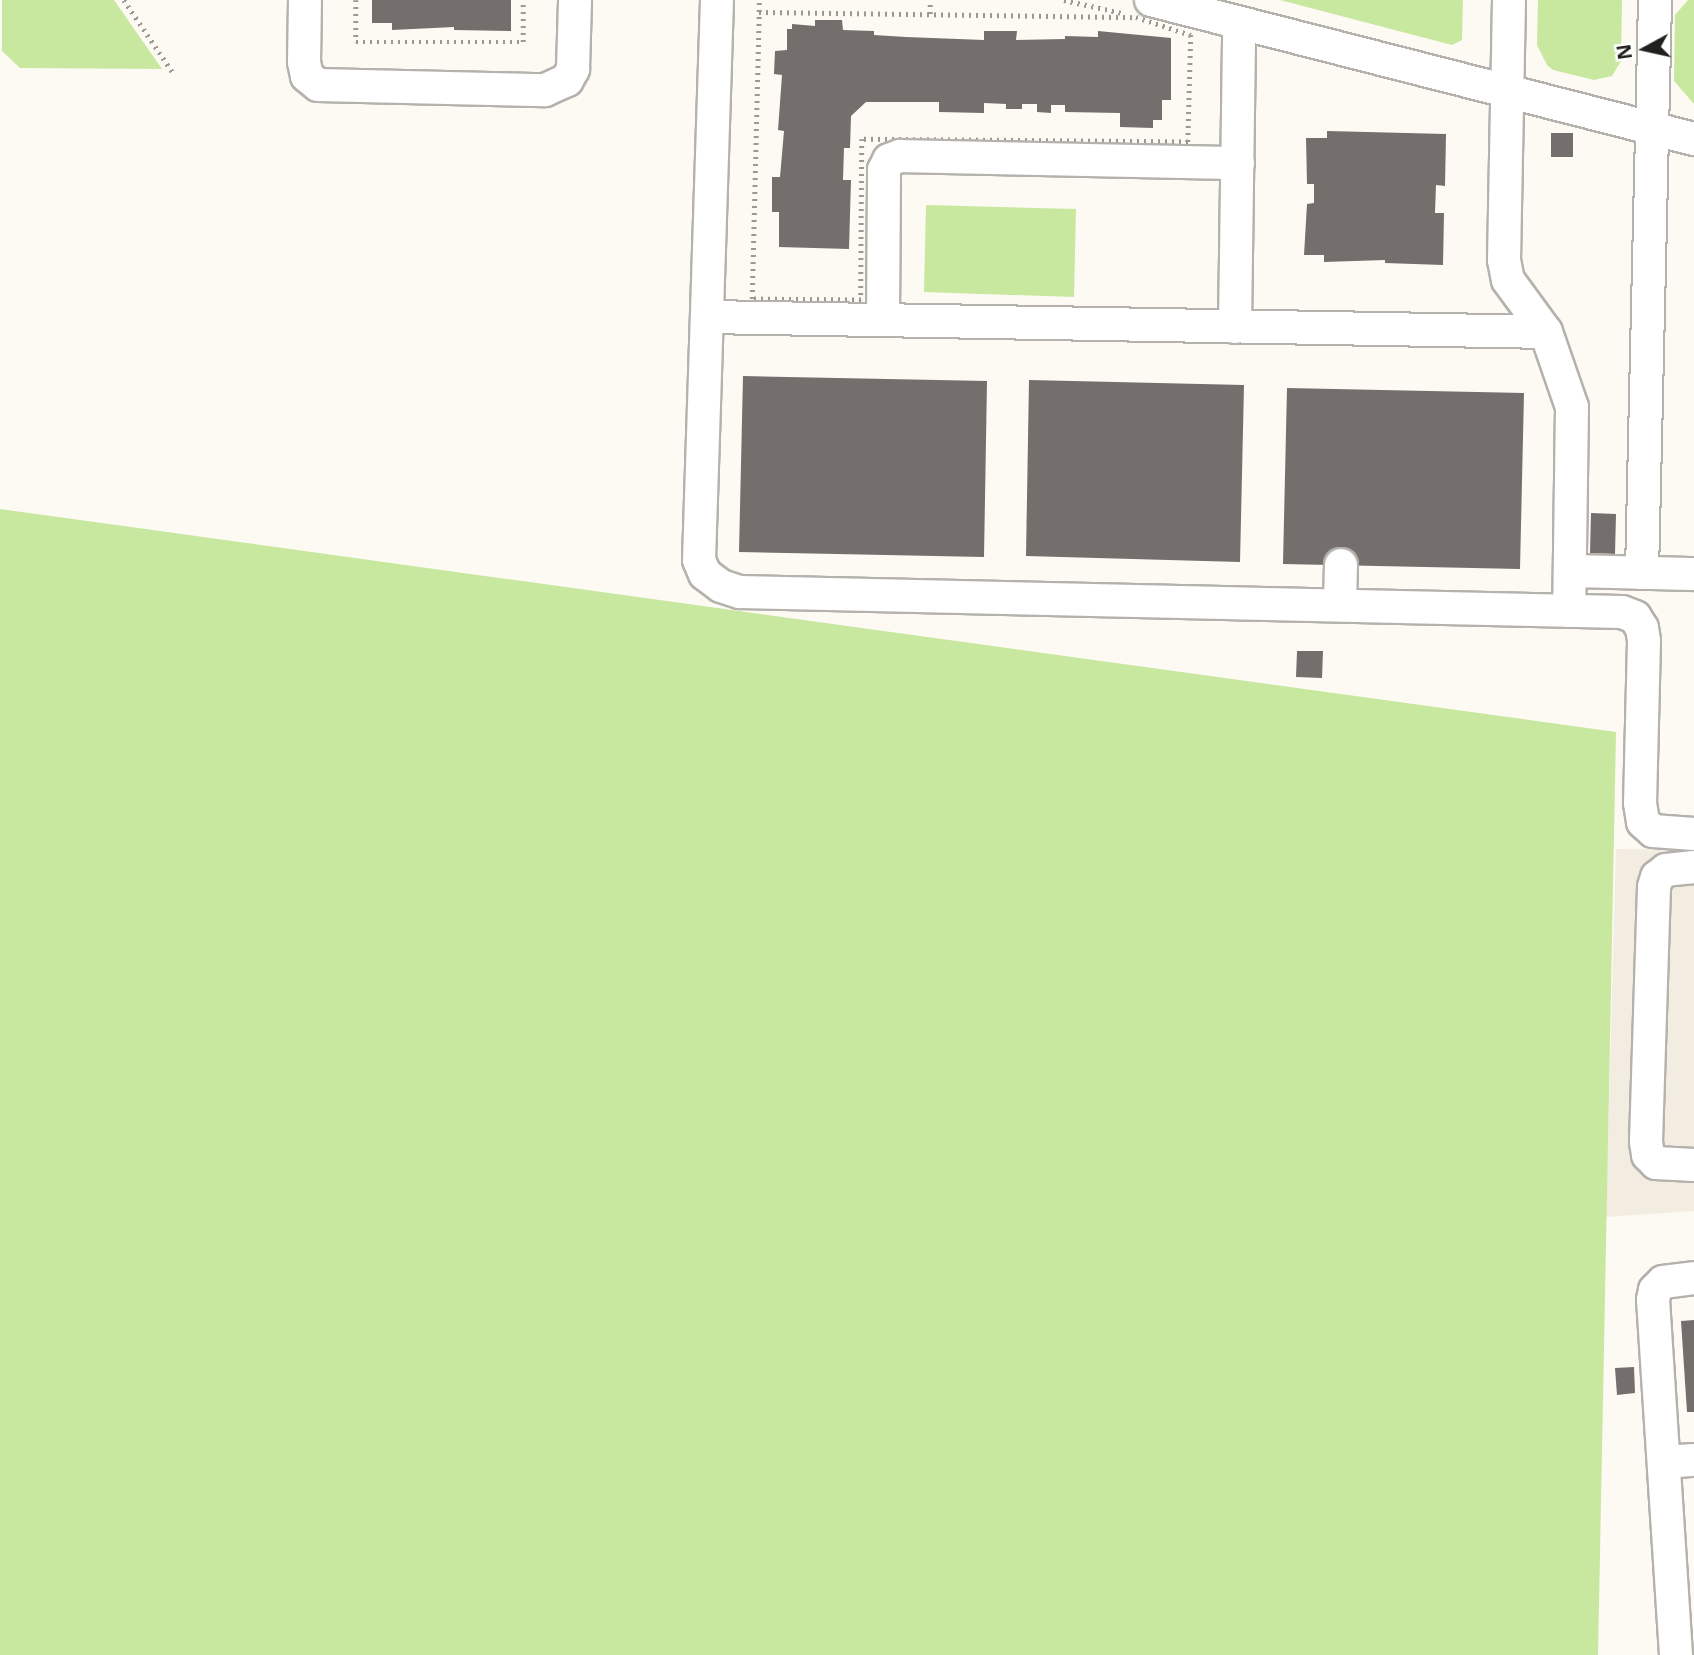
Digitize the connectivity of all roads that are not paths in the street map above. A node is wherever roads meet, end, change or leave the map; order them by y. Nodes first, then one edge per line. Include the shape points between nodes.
1 (305, 0) edge
2 (575, 0) edge
3 (717, 0) edge
4 (1508, 0) edge
5 (1655, 0) edge
6 (1143, 8) edge
7 (1239, 23) junction
8 (1507, 91) junction
9 (1652, 128) junction
10 (1694, 139) edge
11 (1238, 163) junction
12 (707, 317) junction
13 (883, 320) junction
14 (1235, 327) junction
15 (1546, 332) junction
16 (1341, 565) dead end
17 (1570, 571) junction
18 (1642, 573) junction
19 (1694, 574) edge
20 (1340, 605) junction
21 (1569, 611) junction
22 (1694, 834) edge
23 (1694, 867) edge
24 (1694, 1165) edge
25 (1694, 1278) edge
26 (1679, 1461) edge
27 (1683, 1607) edge
28 (1676, 1655) edge

1 - 2 lane via 304,62 307,76 318,85 545,90 568,80 573,69
3 - 12 lane
4 - 8 lane
5 - 9 lane
6 - 7 lane
7 - 8 lane
7 - 11 lane
8 - 9 lane
8 - 15 lane via 1504,260 1508,280
9 - 10 lane
9 - 18 lane
11 - 13 lane via 900,156 889,160 884,170
11 - 14 lane
12 - 13 lane
12 - 20 lane via 699,560 705,574 721,586 740,592
13 - 14 lane
14 - 15 lane
15 - 17 lane via 1572,407
16 - 20 lane
17 - 18 lane
17 - 21 lane
18 - 19 lane
20 - 21 lane
21 - 22 lane via 1622,612 1634,617 1642,628 1643,822 1653,831
23 - 24 lane via 1666,870 1654,887 1646,1142 1648,1155 1657,1163
25 - 26 lane via 1672,1279 1655,1290
26 - 27 lane
27 - 28 lane

